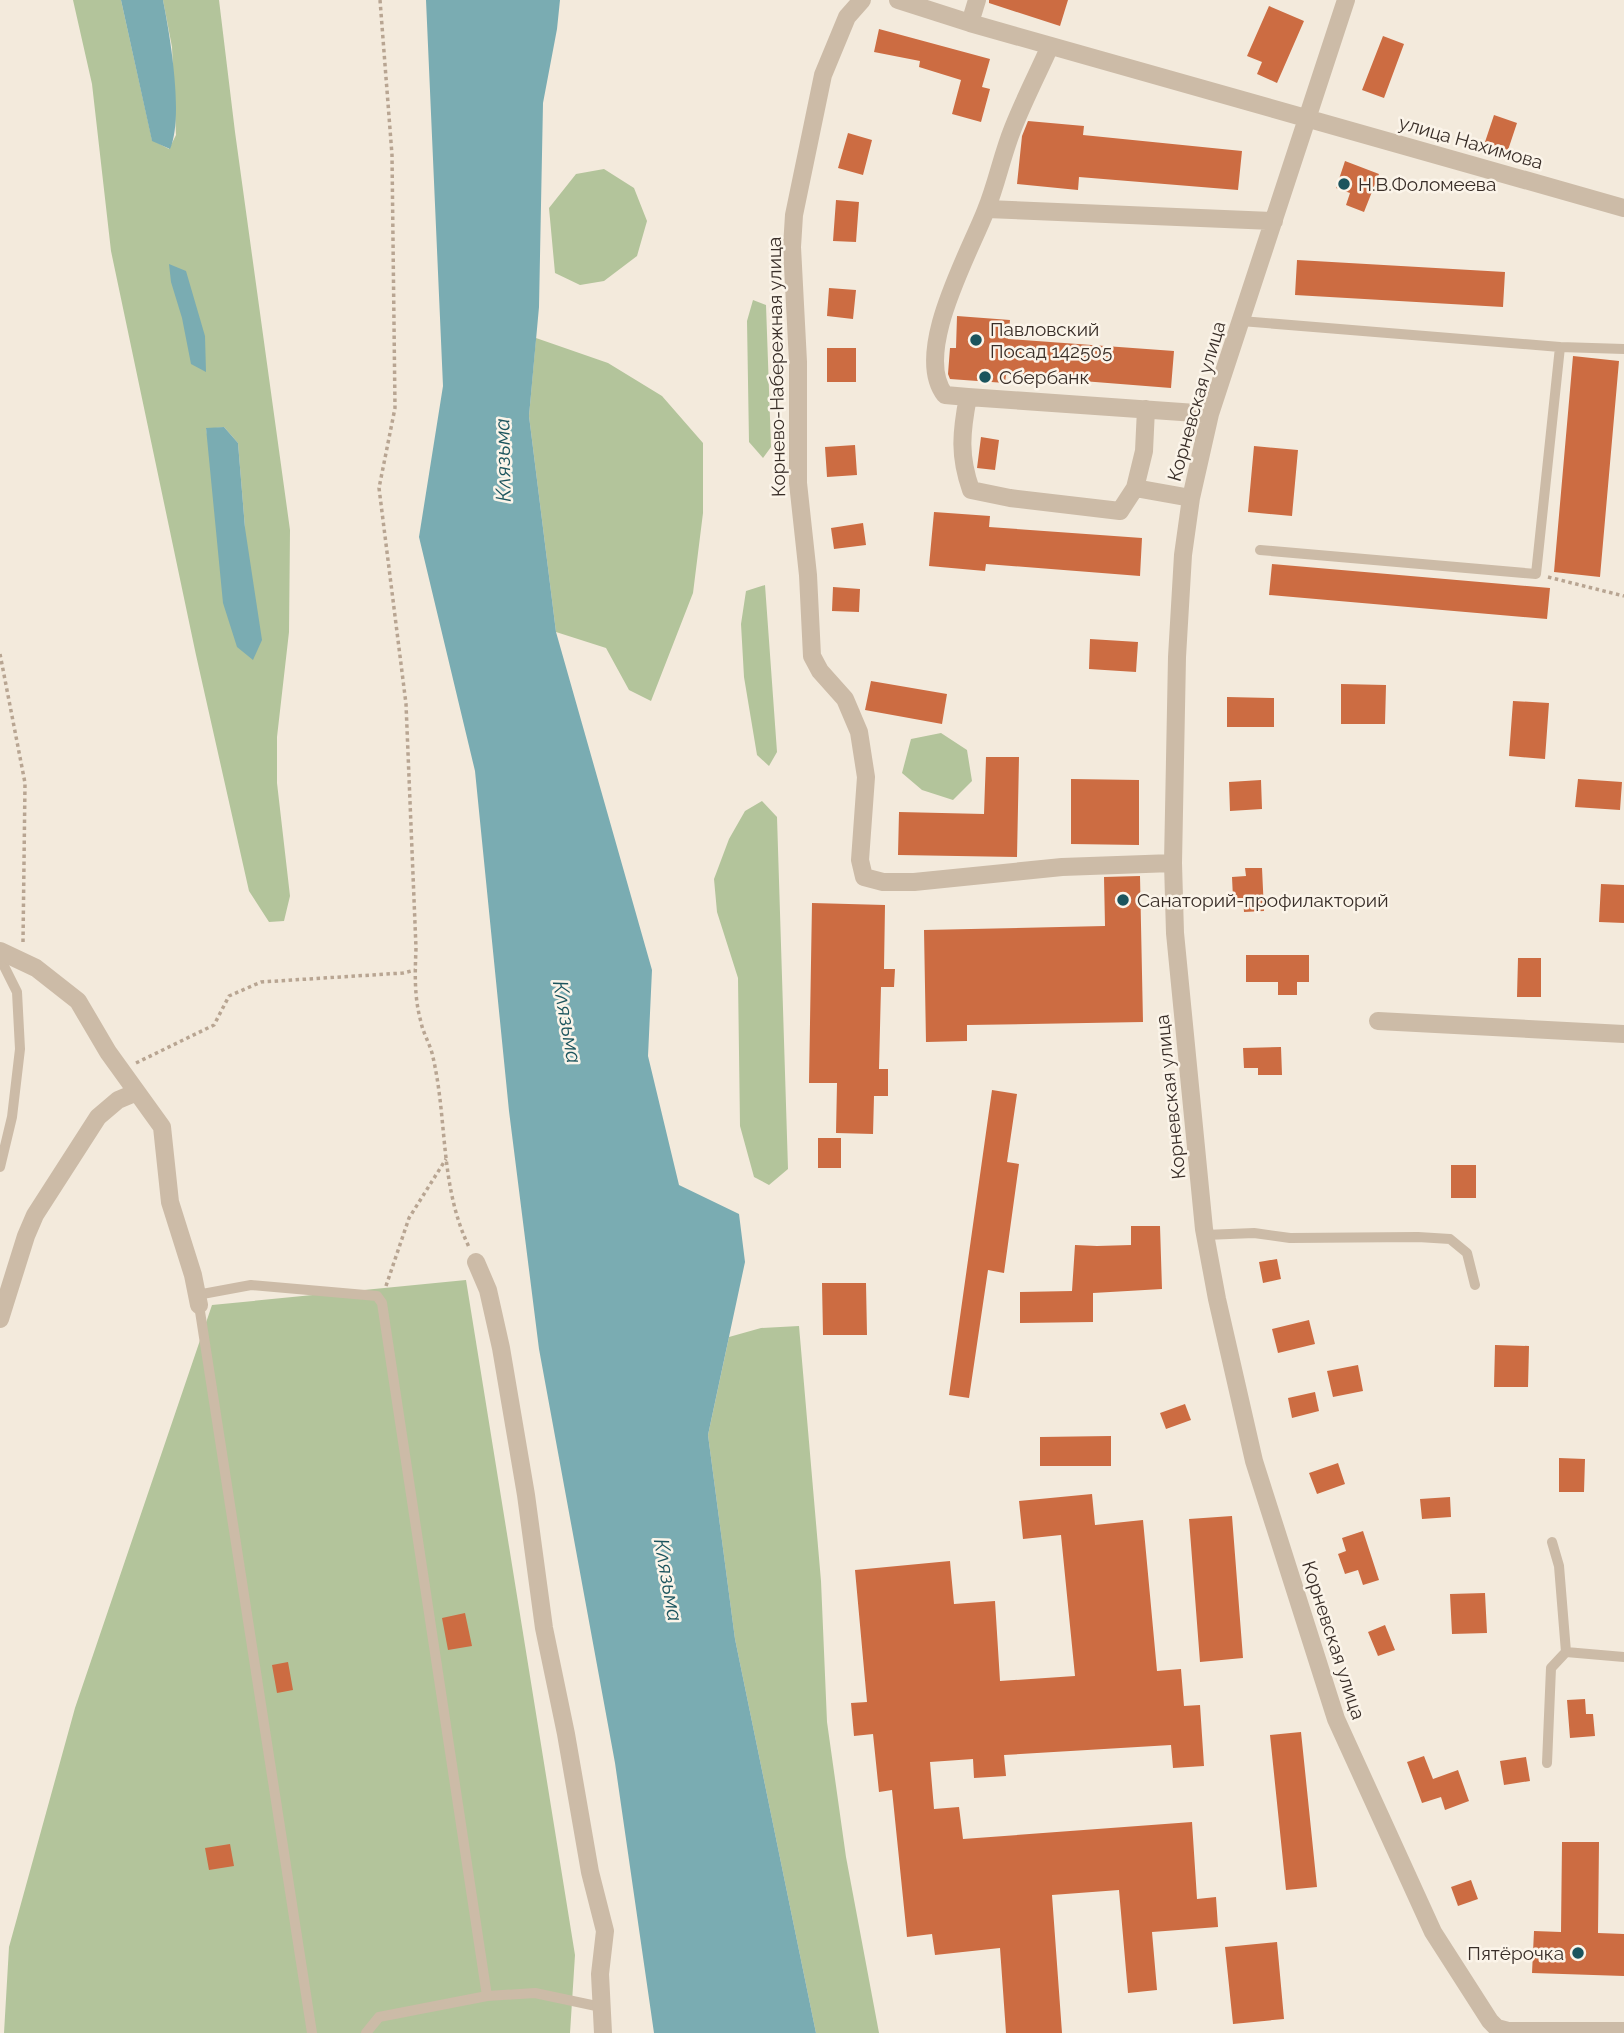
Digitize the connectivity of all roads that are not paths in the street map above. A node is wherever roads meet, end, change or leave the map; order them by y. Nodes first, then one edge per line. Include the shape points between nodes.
1 (862, 0) edge
2 (898, 0) edge
3 (977, 0) edge
4 (1346, 0) edge
5 (970, 23) junction
6 (1051, 46) junction
7 (1306, 116) junction
8 (1624, 208) edge
9 (986, 209) junction
10 (1274, 221) junction
11 (1241, 321) junction
12 (1560, 346) junction
13 (1624, 349) edge
14 (968, 397) junction
15 (1146, 409) junction
16 (1210, 414) junction
17 (1135, 488) junction
18 (1191, 498) junction
19 (1260, 550) dead end
20 (1173, 863) junction
21 (0, 951) edge
22 (0, 958) edge
23 (1378, 1021) dead end
24 (1624, 1034) edge
25 (137, 1092) junction
26 (0, 1167) edge
27 (1205, 1235) junction
28 (476, 1262) road end
29 (1475, 1285) dead end
30 (198, 1300) junction
31 (0, 1319) edge
32 (1552, 1542) dead end
33 (1566, 1652) junction
34 (1624, 1657) edge
35 (1547, 1763) dead end
36 (486, 1996) junction
37 (601, 2007) junction
38 (1624, 2031) edge
39 (312, 2033) edge
40 (366, 2033) edge
41 (603, 2033) edge

1 - 20 street, Корнево-Набережная улица via 847,17 823,75 794,215 792,247 799,362 798,483 812,656 845,699 859,732 866,776 860,860 864,877 914,882 1062,867
2 - 5 street
3 - 5 street
4 - 7 street, Корневская улица
5 - 6 street, улица Нахимова
6 - 7 street, улица Нахимова
6 - 9 street via 1013,128
7 - 8 street, улица Нахимова
7 - 10 street, Корневская улица
9 - 10 street
9 - 14 street via 947,298 936,350 937,385 945,395
10 - 11 street, Корневская улица
11 - 12 lane
11 - 16 street, Корневская улица
12 - 13 lane
12 - 19 lane via 1536,574
14 - 15 street
14 - 17 street via 961,434 963,468 971,490 1120,511
15 - 16 street
15 - 17 street via 1144,451
16 - 18 street, Корневская улица
17 - 18 street
18 - 20 street, Корневская улица via 1177,657
20 - 27 street, Корневская улица via 1175,933
21 - 25 street via 36,968 78,1001
22 - 26 lane via 17,992 20,1049
23 - 24 street
25 - 30 street via 162,1127 170,1202
25 - 31 street via 98,1116 35,1215
27 - 29 lane via 1450,1239 1467,1253
27 - 38 street, Корневская улица via 1254,1461 1336,1720 1433,1932 1497,2028
28 - 37 street via 488,1290 501,1348 544,1628 605,1931
30 - 36 lane via 251,1285 377,1296 382,1303
30 - 39 lane
32 - 33 lane via 1559,1566
33 - 34 lane
33 - 35 lane via 1551,1668
36 - 37 lane via 535,1993
36 - 40 lane via 379,2017
37 - 41 street

